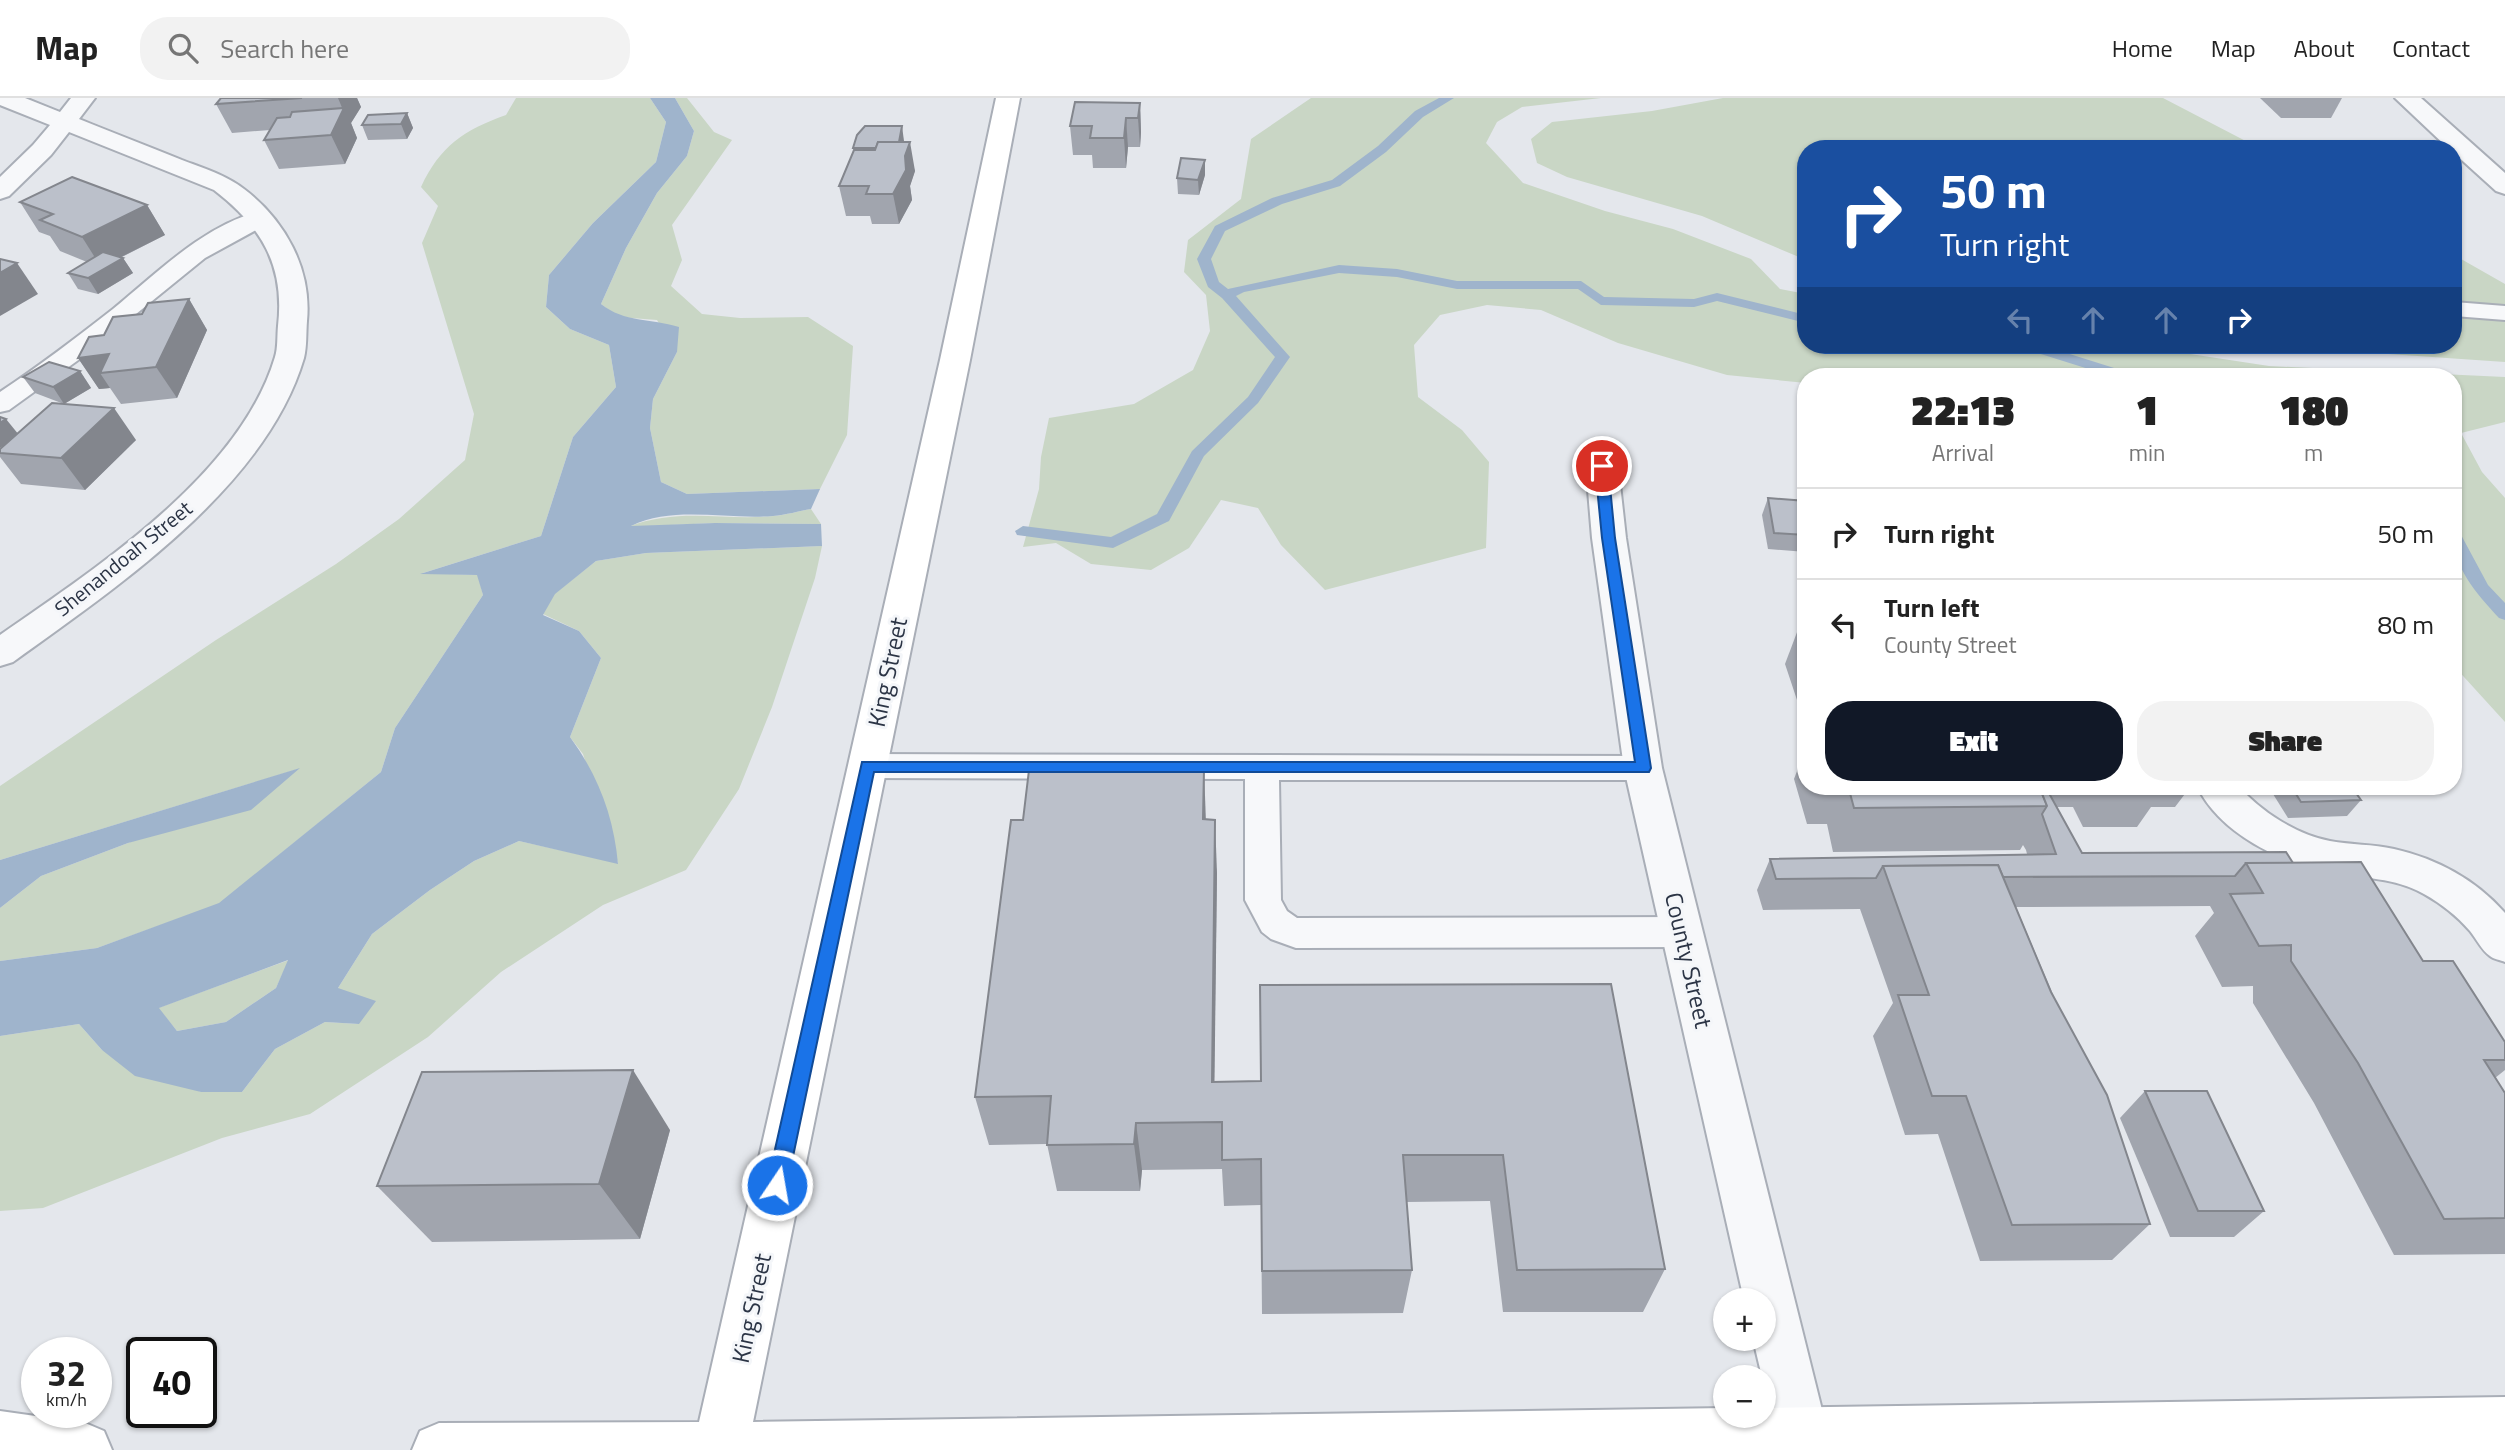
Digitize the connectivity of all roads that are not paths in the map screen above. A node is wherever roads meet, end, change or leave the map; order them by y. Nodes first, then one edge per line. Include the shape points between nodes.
1 (4, 98) edge
2 (83, 98) edge
3 (1008, 98) edge
4 (2407, 98) edge
5 (64, 122) junction
6 (2454, 140) edge
7 (2462, 147) edge
8 (2505, 186) edge
9 (0, 191) edge
10 (261, 218) junction
11 (2462, 310) edge
12 (2505, 313) edge
13 (0, 404) edge
14 (1602, 466) dead end
15 (0, 653) edge
16 (867, 766) junction
17 (1262, 767) junction
18 (1643, 768) junction
19 (2223, 795) edge
20 (1682, 932) junction
21 (2505, 944) edge
22 (2505, 1424) edge
23 (0, 1438) edge
24 (1803, 1442) edge
25 (720, 1449) edge
26 (85, 1450) edge
27 (439, 1450) edge

1 - 5 street, Shenandoah Street
2 - 5 street
3 - 16 street, King Street
4 - 6 street
5 - 9 street
5 - 10 street, Shenandoah Street via 223,185
7 - 8 street
10 - 13 lane via 201,248 102,330
10 - 15 street, Shenandoah Street via 278,242 293,278 297,327 287,369 264,415 228,465 176,519 110,574
11 - 12 lane
14 - 18 street, County Street
16 - 17 lane
16 - 25 street, King Street
17 - 18 lane
17 - 20 lane via 1263,900 1269,918 1282,930
18 - 20 street, County Street
19 - 21 street via 2253,823 2285,842 2329,857 2403,866 2444,884 2480,911
20 - 24 street, County Street
22 - 24 street
23 - 26 street
24 - 25 street
25 - 27 street

